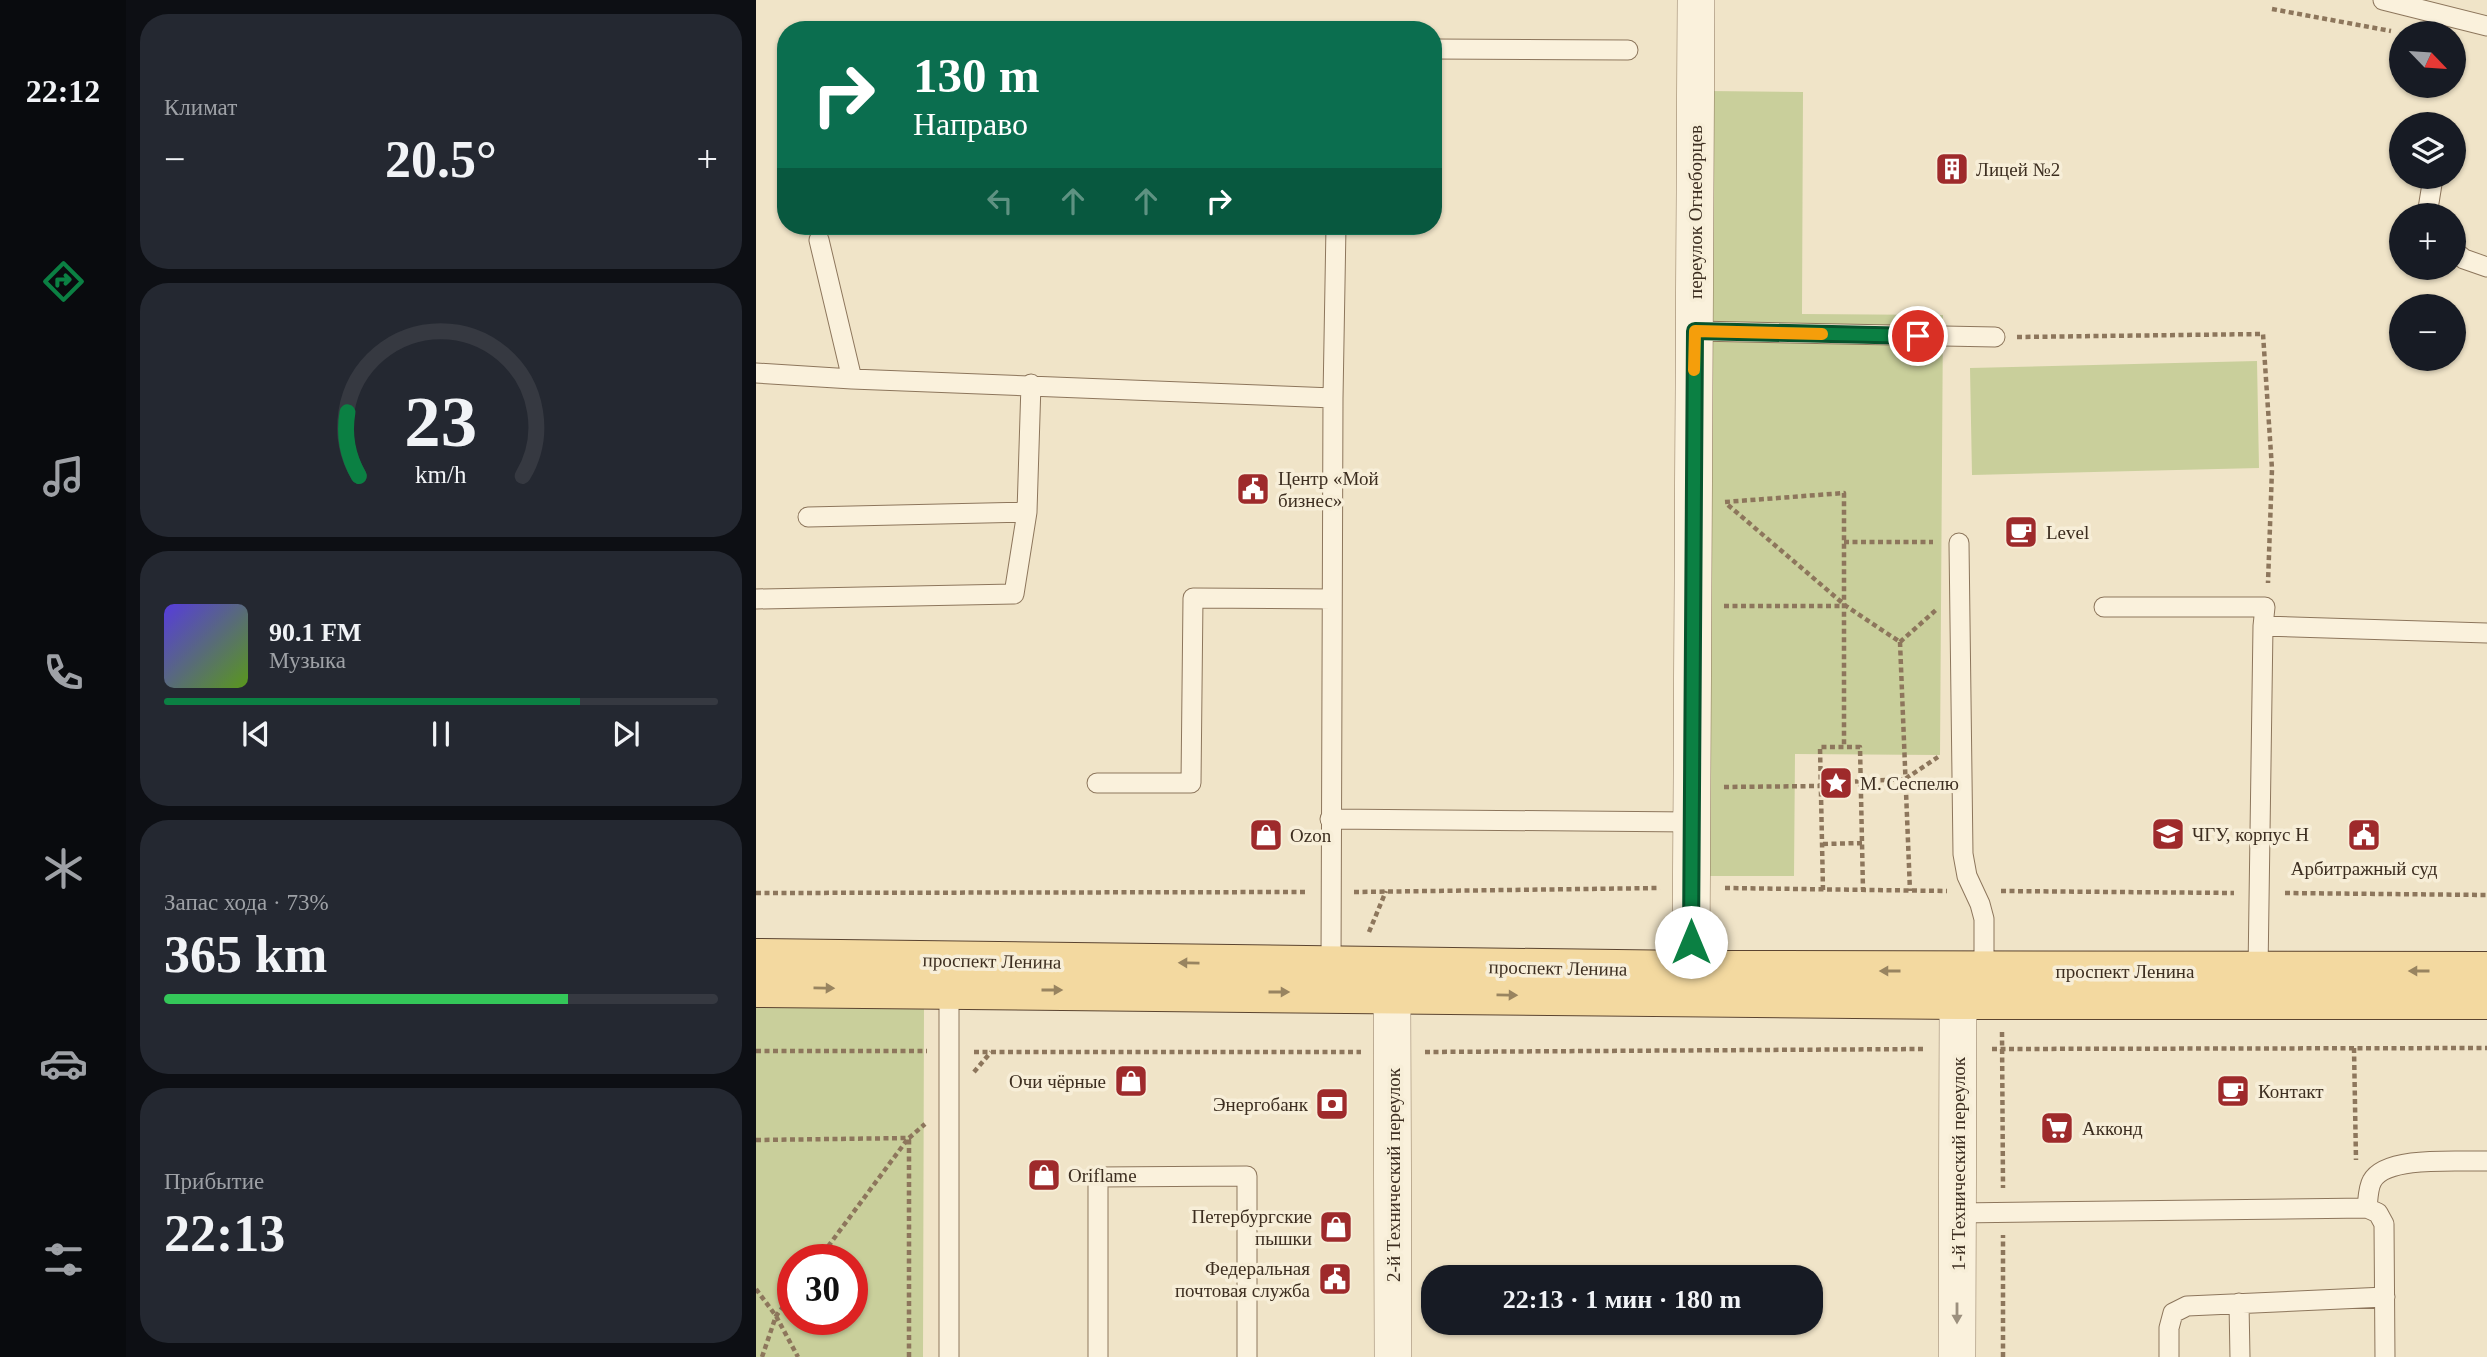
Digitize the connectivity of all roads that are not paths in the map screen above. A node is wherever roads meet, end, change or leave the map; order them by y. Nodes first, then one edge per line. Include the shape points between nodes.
1 (1696, 0) edge
2 (2383, 0) edge
3 (2487, 26) edge
4 (1442, 49) edge
5 (1628, 50) dead end
6 (1336, 235) edge
7 (819, 240) dead end
8 (2466, 259) edge
9 (2487, 267) edge
10 (1695, 331) junction
11 (1995, 337) road end
12 (756, 373) edge
13 (852, 379) junction
14 (1031, 384) junction
15 (1333, 398) junction
16 (1027, 512) junction
17 (808, 517) dead end
18 (1959, 542) road end
19 (756, 599) edge
20 (1332, 599) junction
21 (2104, 607) dead end
22 (2264, 617) junction
23 (2487, 633) edge
24 (1097, 783) dead end
25 (1330, 819) junction
26 (1692, 821) junction
27 (756, 958) edge
28 (2487, 971) edge
29 (1331, 979) junction
30 (1393, 980) junction
31 (1691, 983) junction
32 (2259, 985) junction
33 (1971, 986) junction
34 (756, 988) edge
35 (949, 990) junction
36 (2487, 1000) edge
37 (2487, 1161) edge
38 (2367, 1208) junction
39 (1958, 1213) junction
40 (2385, 1297) junction
41 (2239, 1303) junction
42 (949, 1357) edge
43 (1098, 1357) edge
44 (1247, 1357) edge
45 (1393, 1357) edge
46 (1957, 1357) edge
47 (2169, 1357) edge
48 (2240, 1357) edge
49 (2385, 1357) edge

1 - 10 street, переулок Огнеборцев
2 - 3 lane
4 - 5 lane
6 - 15 lane
7 - 13 lane
8 - 9 lane
10 - 11 lane
10 - 26 street, переулок Огнеборцев
12 - 13 lane
13 - 14 lane
14 - 15 lane
14 - 16 lane
15 - 20 lane
16 - 17 lane
16 - 19 lane via 1014,594
18 - 33 lane via 1963,854 1983,919
20 - 24 lane via 1193,598 1191,783
20 - 25 lane
21 - 22 lane
22 - 23 lane
22 - 32 lane
25 - 26 lane
25 - 29 lane
26 - 31 street, переулок Огнеборцев
29 -> 27 main road, проспект Ленина
28 -> 32 main road, проспект Ленина
29 - 30 main road, проспект Ленина
35 -> 29 main road, проспект Ленина
30 - 31 main road, проспект Ленина
30 - 45 street, 2-й Технический переулок
31 - 33 main road, проспект Ленина
32 - 33 main road, проспект Ленина
32 - 36 main road, проспект Ленина
33 - 39 street, 1-й Технический переулок
34 -> 35 main road, проспект Ленина
35 - 42 lane
37 - 38 lane via 2398,1164 2371,1182
38 - 39 lane
38 - 40 lane via 2378,1213 2384,1224
39 -> 46 street, 1-й Технический переулок
40 - 41 lane
40 - 49 lane
41 - 47 lane via 2187,1306 2173,1313
41 - 48 lane
43 - 44 lane via 1098,1177 1233,1176 1247,1176

